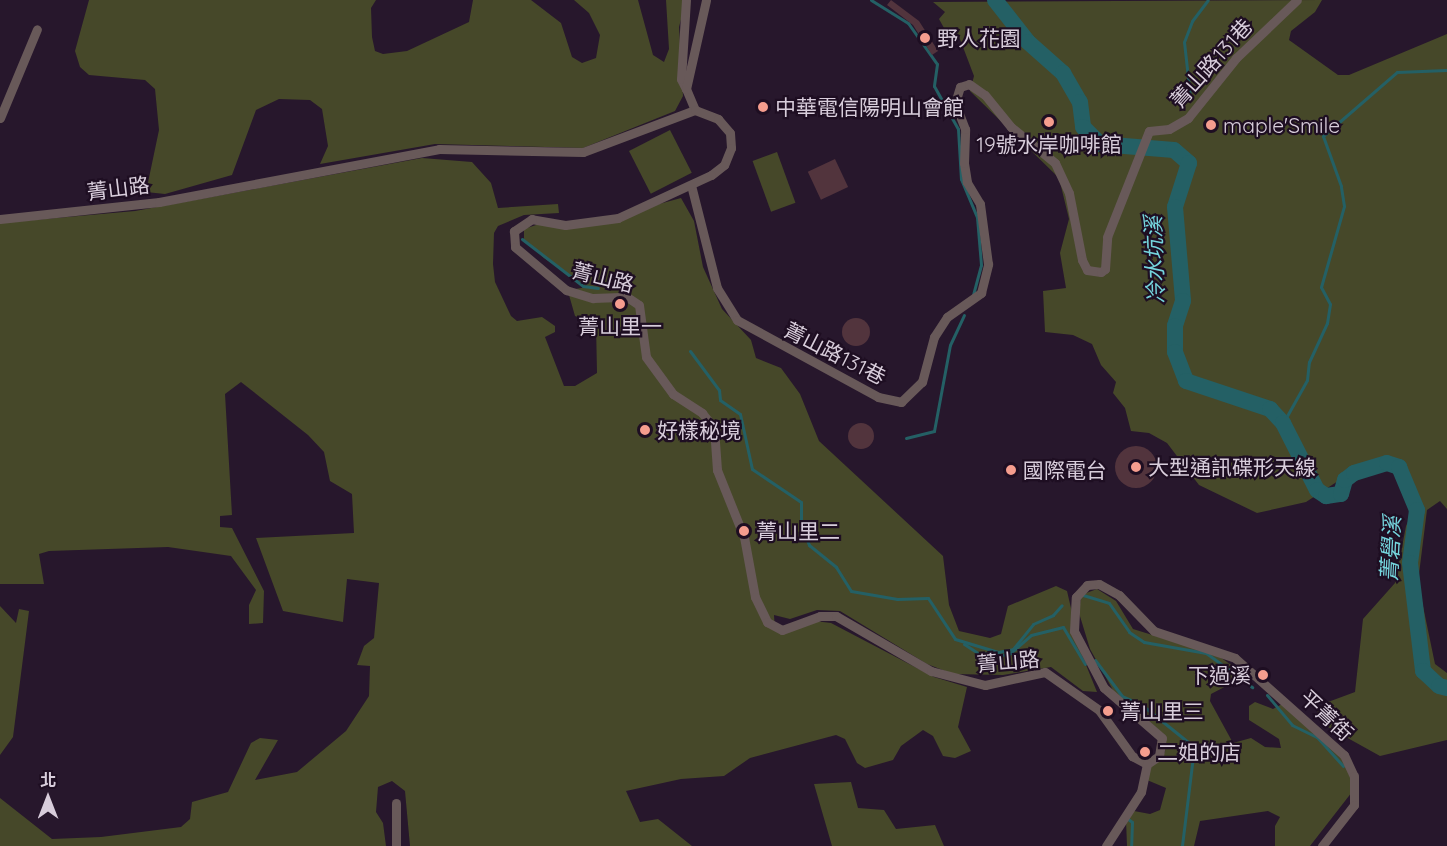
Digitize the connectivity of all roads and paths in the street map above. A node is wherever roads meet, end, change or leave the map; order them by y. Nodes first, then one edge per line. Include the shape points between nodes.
1 (686, 0) edge
2 (706, 0) edge
3 (1297, 0) edge
4 (37, 29) dead end
5 (686, 89) junction
6 (695, 110) junction
7 (0, 118) edge
8 (691, 185) junction
9 (0, 219) edge
10 (1147, 764) junction
11 (396, 803) dead end
12 (396, 846) edge
13 (1106, 846) edge
14 (1322, 846) edge

1 - 5 street via 681,79
2 - 5 street
3 - 8 street, 菁山路131巷 via 1236,58 1188,118 1169,129 1149,131 1107,237 1106,269 1093,272 1082,260 1069,193 1055,163 1011,127 985,95 969,84 960,87 955,103 965,129 967,182 980,204 988,264 981,293 974,302 947,317 934,337 922,382 901,402 878,397 737,320 717,288
4 - 7 street
5 - 6 street
6 - 8 street, 菁山路 via 718,119 730,133 731,148 724,165
6 - 9 street, 菁山路 via 583,152 439,149 159,202
8 - 10 street, 菁山路 via 618,218 565,225 532,219 514,231 515,247 566,290 593,298 627,297 639,305 646,357 673,394 702,413 714,428 717,471 744,537 755,597 767,622 783,630 796,622 836,616 931,671 986,685 1046,672 1099,710 1132,756
10 - 13 street via 1142,792
10 - 14 street, 平菁街 via 1159,756 1162,738 1104,688 1074,631 1076,597 1082,588 1099,584 1119,595 1154,631 1223,651 1324,734 1352,766 1356,792 1350,816
11 - 12 street

